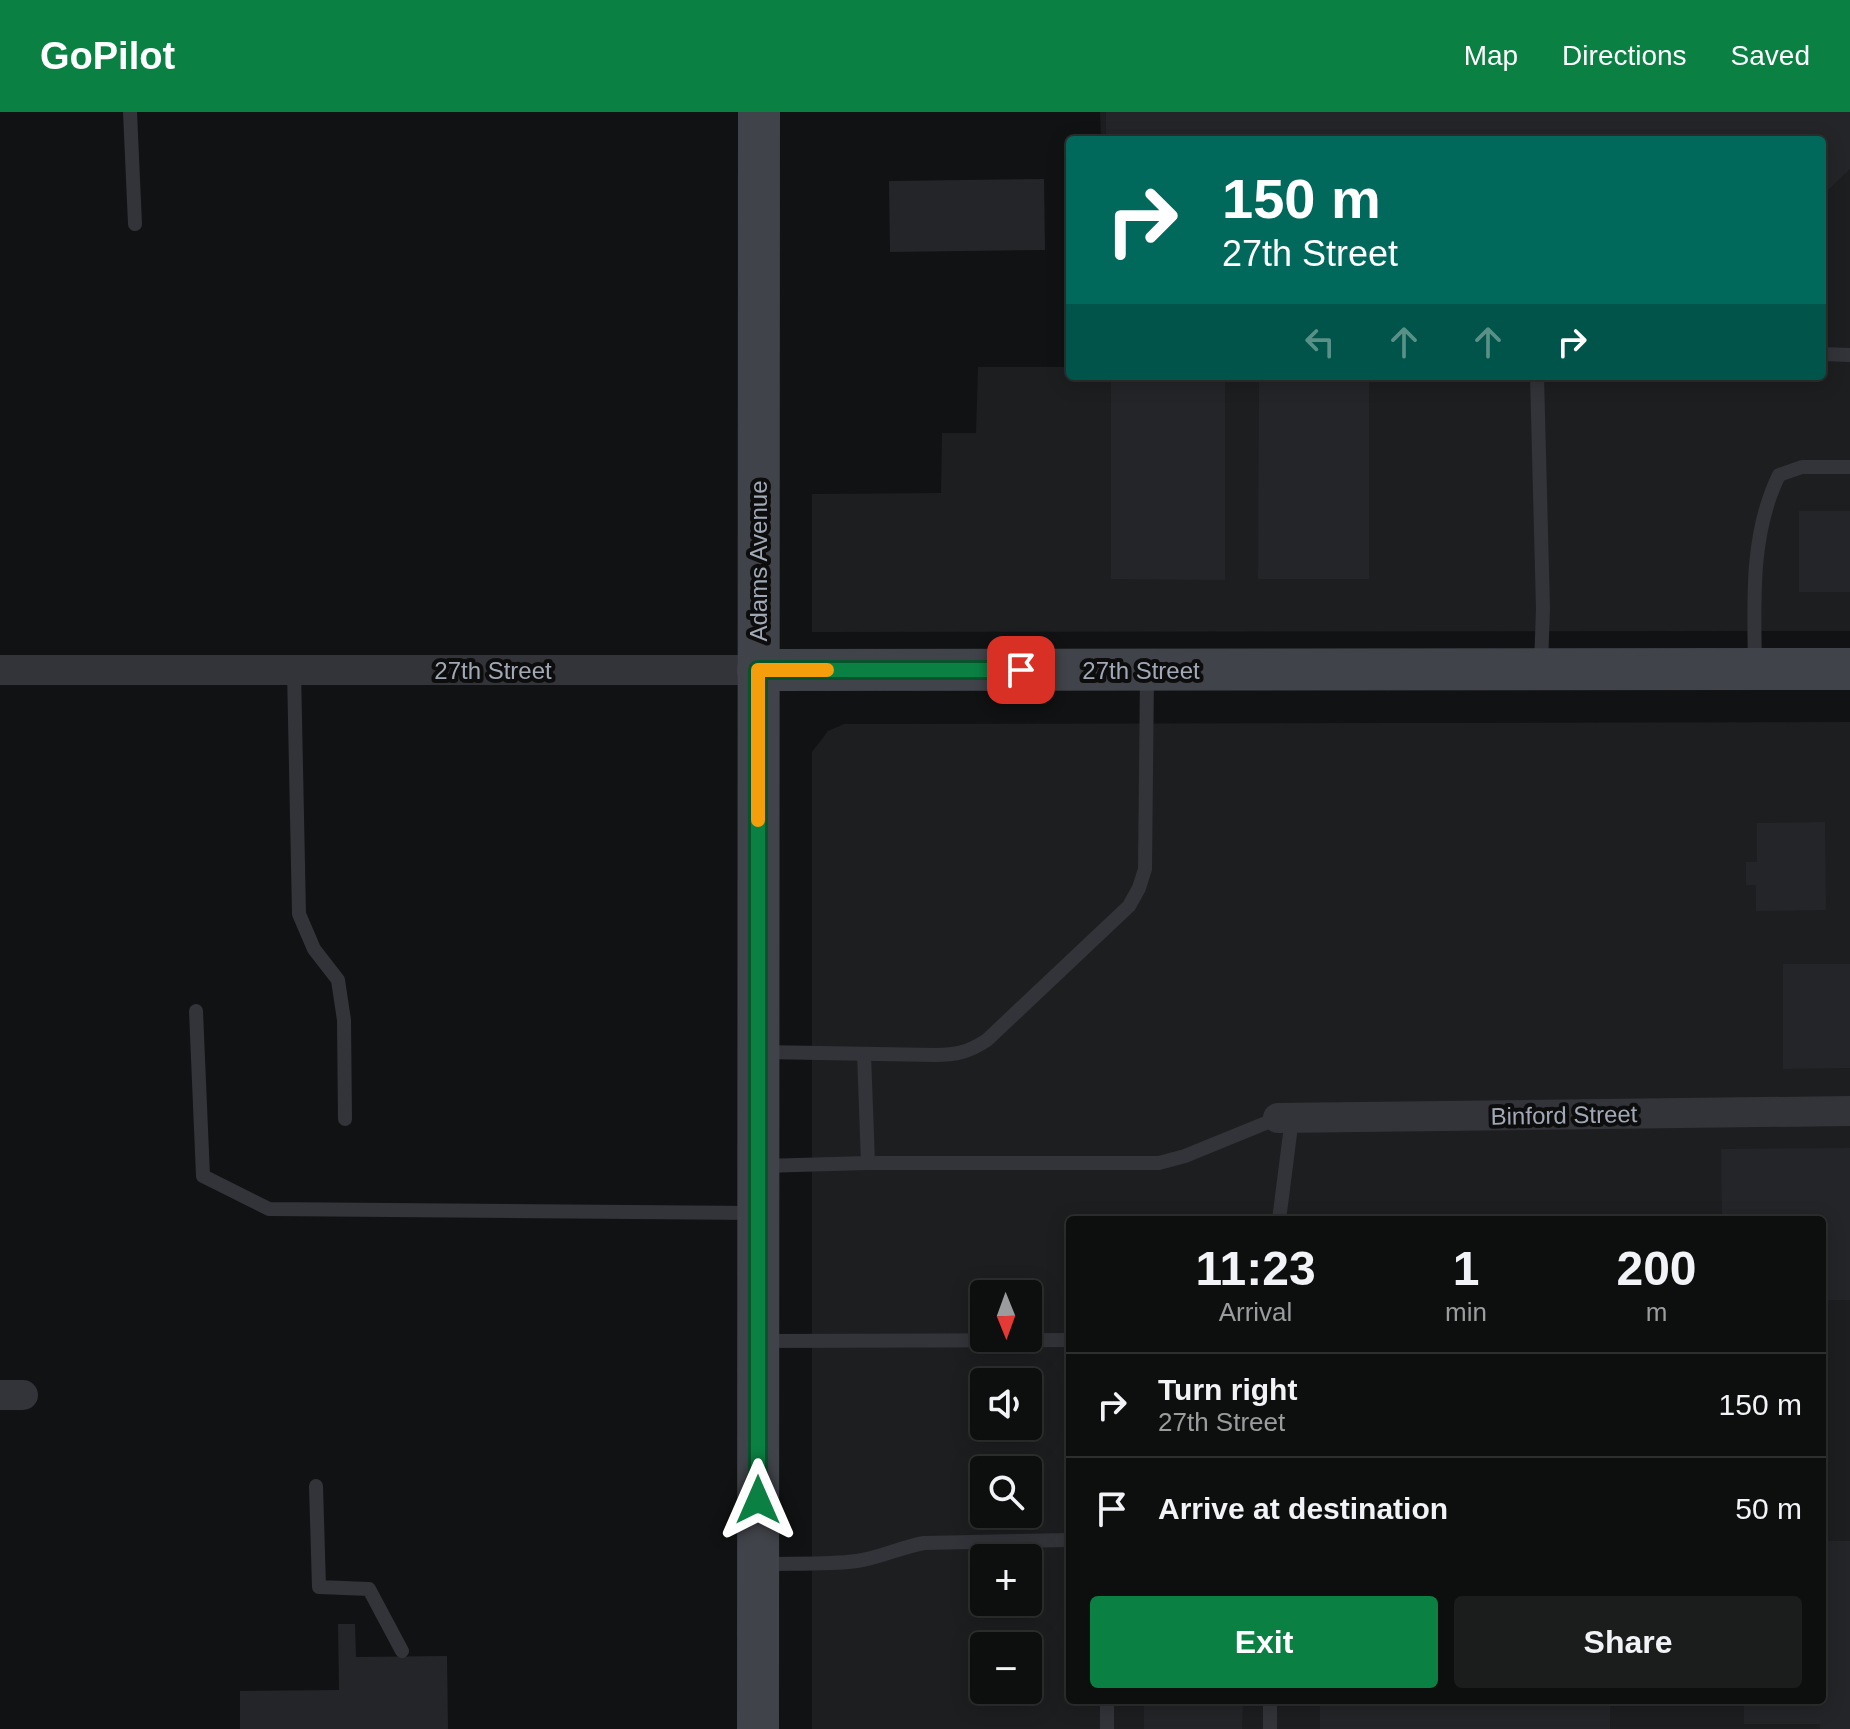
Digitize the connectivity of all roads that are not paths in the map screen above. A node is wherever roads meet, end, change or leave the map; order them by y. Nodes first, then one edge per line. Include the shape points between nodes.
1 (130, 112) edge
2 (759, 112) edge
3 (135, 224) dead end
4 (1826, 354) edge
5 (1850, 355) edge
6 (1537, 380) edge
7 (1850, 467) edge
8 (1147, 669) junction
9 (1850, 669) edge
10 (0, 670) edge
11 (294, 670) junction
12 (758, 670) junction
13 (1541, 670) junction
14 (1756, 670) junction
15 (196, 1011) dead end
16 (758, 1052) junction
17 (864, 1054) junction
18 (1850, 1111) edge
19 (1285, 1118) junction
20 (345, 1119) dead end
21 (868, 1163) junction
22 (758, 1167) junction
23 (758, 1213) junction
24 (1279, 1216) edge
25 (1066, 1340) edge
26 (758, 1341) junction
27 (316, 1486) dead end
28 (1066, 1540) edge
29 (758, 1564) junction
30 (402, 1651) dead end
31 (1107, 1704) edge
32 (1270, 1704) edge
33 (758, 1729) edge
34 (1107, 1729) edge
35 (1270, 1729) edge

1 - 3 lane
2 - 12 street, Adams Avenue
4 - 5 lane
6 - 13 lane
7 - 14 lane via 1802,467 1779,475 1767,500 1754,609
8 - 12 street, 27th Street
8 - 13 street, 27th Street
8 - 17 lane via 1145,869 1129,906 970,1051
9 - 14 street, 27th Street
10 - 11 street, 27th Street
11 - 12 street, 27th Street
11 - 20 lane via 299,914 314,949 338,980
12 - 16 street, Adams Avenue
13 - 14 street, 27th Street
15 - 23 lane via 203,1176 269,1209
16 - 17 lane
16 - 22 street, Adams Avenue
17 - 21 lane
18 - 19 street, Binford Street
19 - 21 lane via 1159,1163
19 - 24 lane
21 - 22 lane
22 - 23 street, Adams Avenue
23 - 26 street, Adams Avenue
25 - 26 lane
26 - 29 street, Adams Avenue
27 - 30 lane via 319,1587 369,1589
28 - 29 lane via 924,1543 855,1561
29 - 33 street, Adams Avenue
31 - 34 lane
32 - 35 lane

